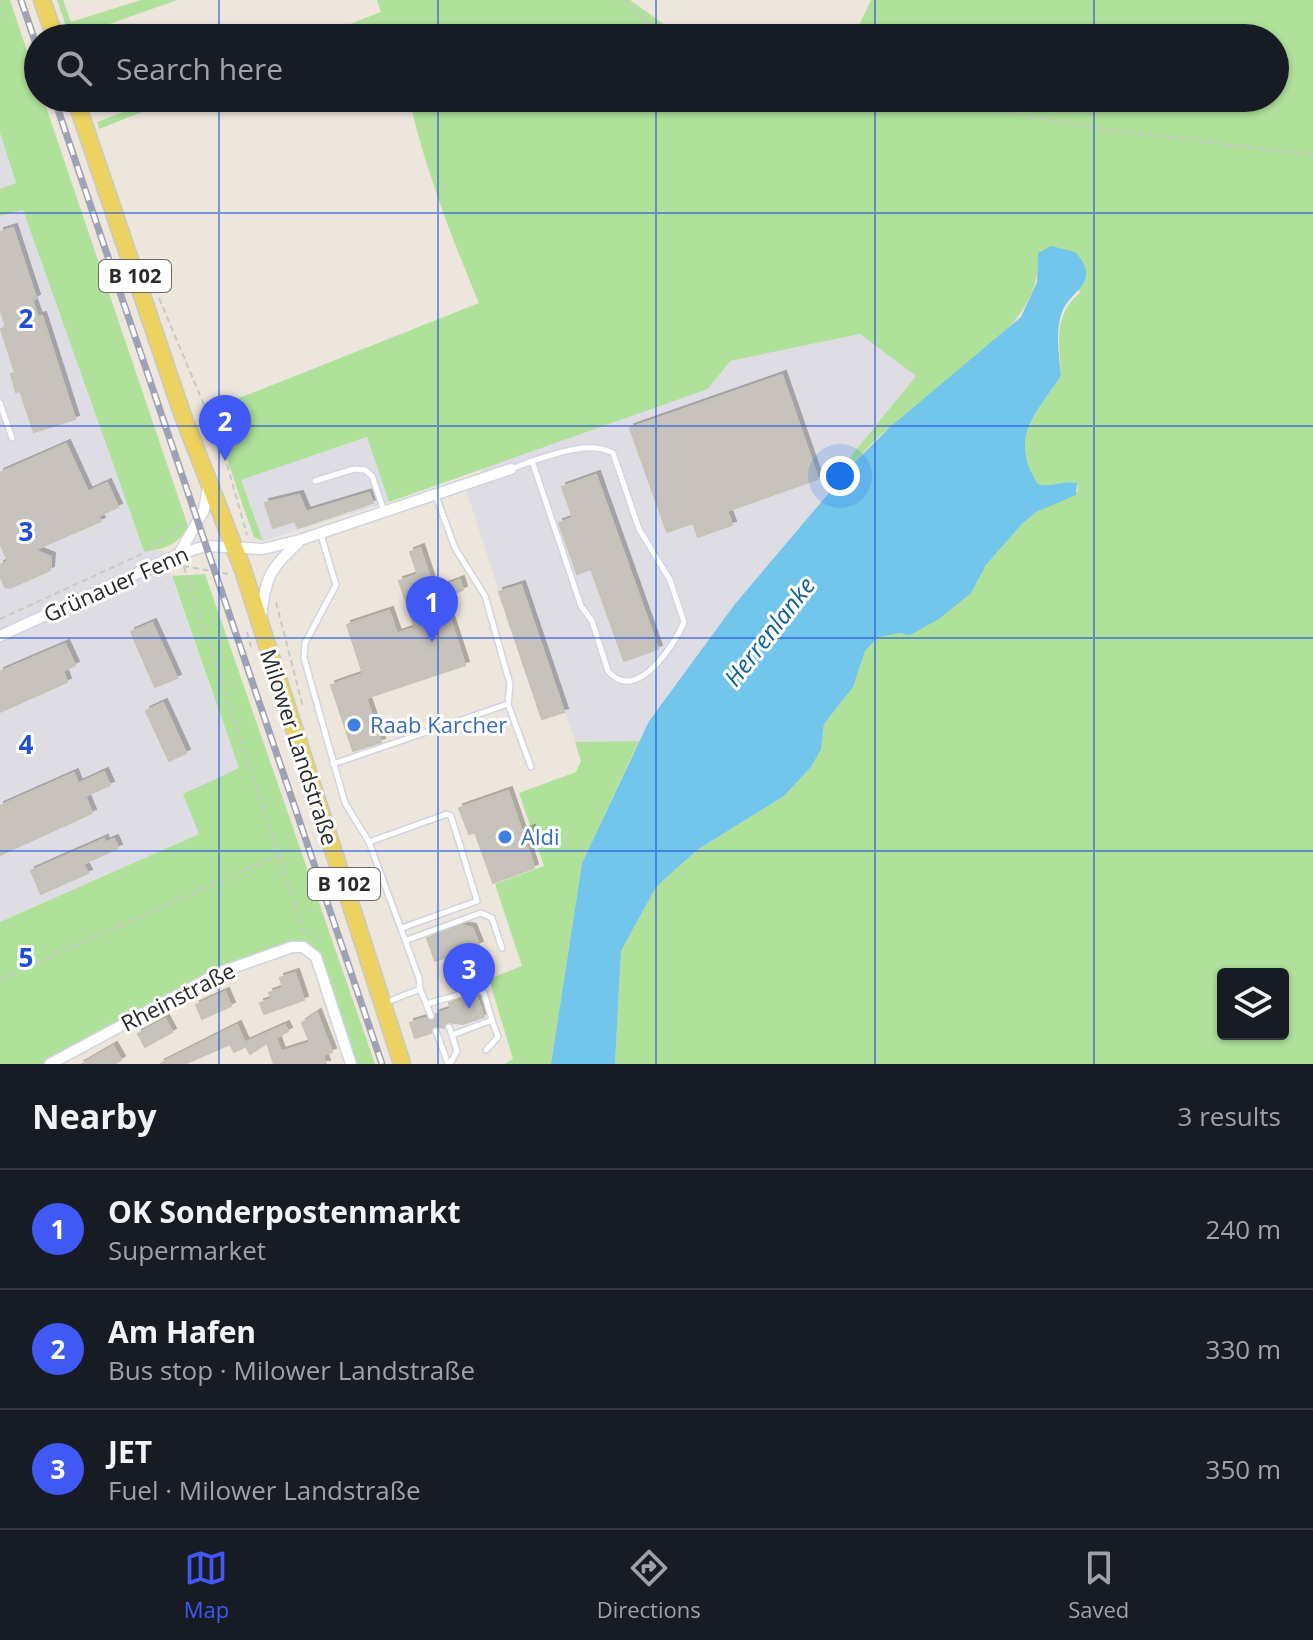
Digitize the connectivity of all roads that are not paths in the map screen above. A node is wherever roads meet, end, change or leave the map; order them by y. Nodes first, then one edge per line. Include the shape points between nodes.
1 (42, 0) edge
2 (50, 24) edge
3 (80, 112) edge
4 (0, 403) edge
5 (12, 438) dead end
6 (532, 461) junction
7 (511, 469) joint
8 (209, 481) junction
9 (315, 481) dead end
10 (435, 495) junction
11 (384, 512) junction
12 (320, 534) junction
13 (300, 540) junction
14 (243, 549) junction
15 (179, 554) junction
16 (261, 628) junction
17 (0, 636) edge
18 (508, 704) junction
19 (333, 764) junction
20 (531, 767) dead end
21 (369, 842) junction
22 (402, 928) junction
23 (407, 940) junction
24 (502, 948) dead end
25 (420, 989) junction
26 (439, 1002) junction
27 (382, 1003) junction
28 (427, 1004) junction
29 (443, 1012) dead end
30 (431, 1016) dead end
31 (492, 1020) junction
32 (449, 1027) dead end
33 (436, 1031) dead end
34 (452, 1035) junction
35 (486, 1050) dead end
36 (50, 1064) edge
37 (351, 1064) edge
38 (402, 1064) edge
39 (449, 1064) edge

1 - 2 main road
3 - 8 main road, Milower Landstraße / B 102
4 - 5 lane
6 - 6 lane via 570,450 602,447 613,453 639,529 670,580 684,622 654,670 643,677 627,679 608,671
6 - 7 lane
7 - 10 street, Grünauer Fenn
8 - 14 main road, Milower Landstraße / B 102 via 234,519
8 - 15 street via 199,522
9 - 11 lane via 365,470
10 - 11 street, Grünauer Fenn
10 - 18 lane via 455,548 485,596 510,684
11 - 12 street, Grünauer Fenn
12 - 13 street, Grünauer Fenn
12 - 19 lane, Milower Landstraße via 336,585 305,643 304,658
13 - 14 street, Grünauer Fenn
13 - 16 street, Milower Landstraße via 272,566
14 - 15 street, Grünauer Fenn via 206,546
14 - 16 main road, Milower Landstraße / B 102 via 243,570
15 - 17 street, Grünauer Fenn
16 - 27 main road, Milower Landstraße / B 102
18 - 19 lane
18 - 20 lane
19 - 21 lane, Milower Landstraße via 345,803
21 - 22 lane, Milower Landstraße
21 - 22 lane, Milower Landstraße via 451,816 477,901
22 - 23 lane, Milower Landstraße
23 - 24 lane via 481,913 492,918
23 - 25 lane, Milower Landstraße
25 - 27 lane
25 - 28 lane, Milower Landstraße
26 - 28 lane
26 - 29 lane
26 - 31 lane via 478,989
27 - 38 main road, Milower Landstraße / B 102
28 - 30 lane, Milower Landstraße
31 - 34 lane
31 - 35 lane via 498,1037
32 - 34 lane
33 - 39 lane
34 - 39 lane via 457,1051
36 - 37 street, Rheinstraße via 221,972 292,947 316,957

